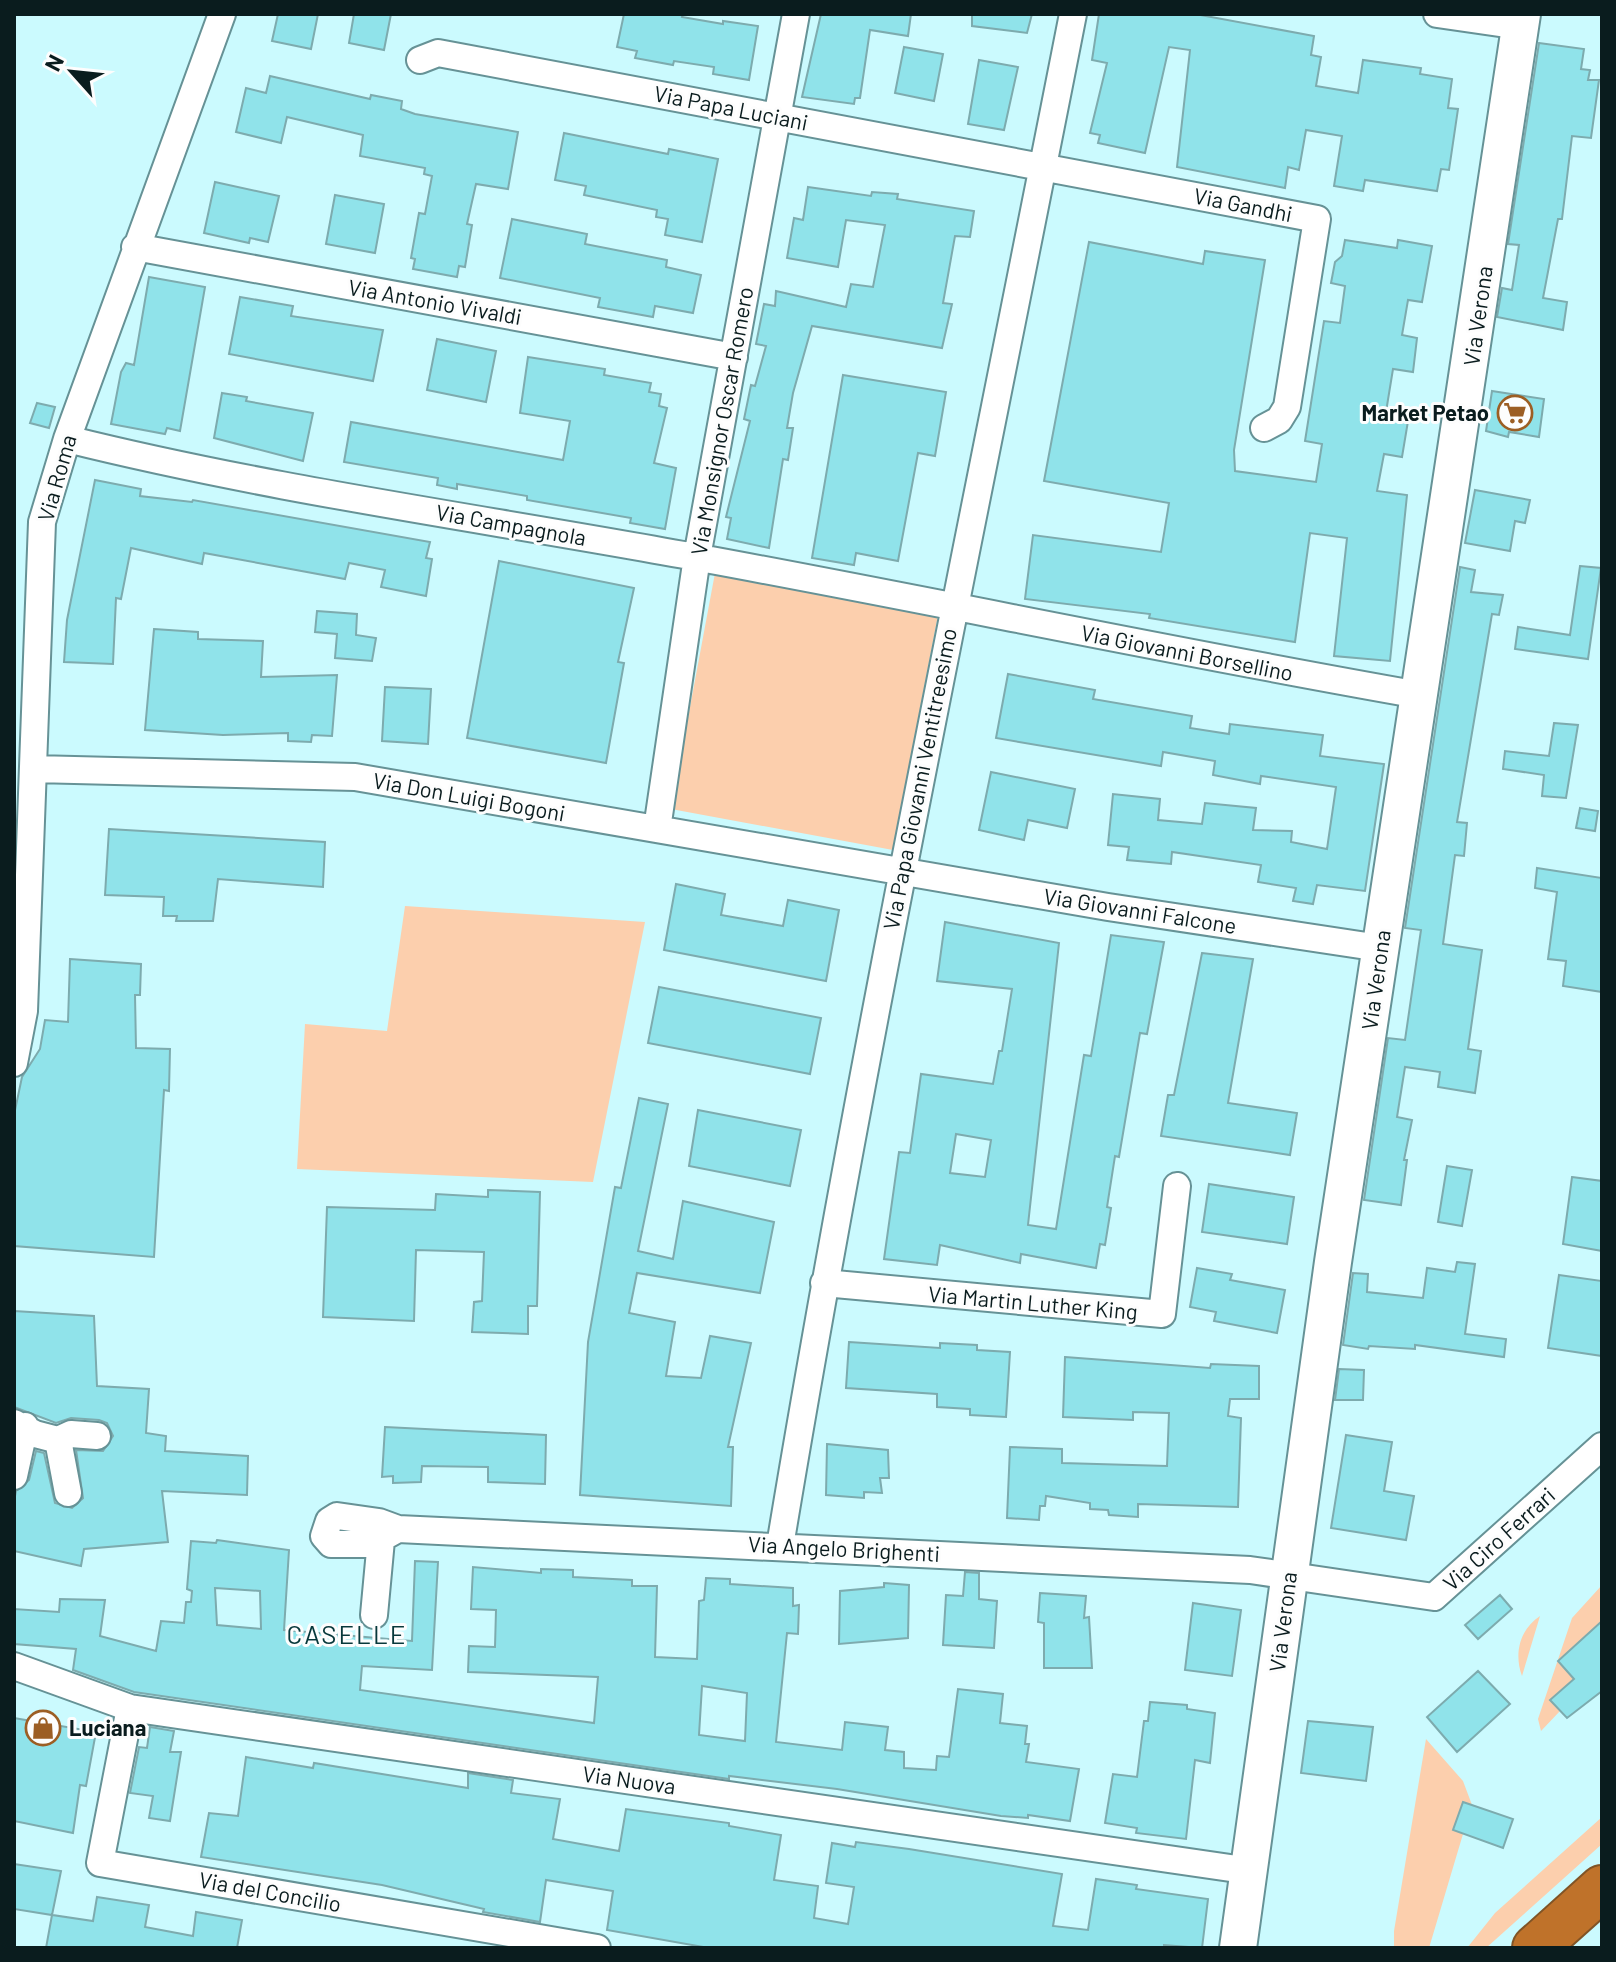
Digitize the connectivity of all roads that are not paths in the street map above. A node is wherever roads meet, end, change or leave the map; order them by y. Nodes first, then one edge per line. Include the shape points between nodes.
1 (222, 14) edge
2 (796, 14) edge
3 (1073, 14) edge
4 (1437, 14) edge
5 (1521, 20) edge
6 (420, 60) dead end
7 (777, 117) junction
8 (1043, 167) junction
9 (135, 247) junction
10 (734, 357) junction
11 (1264, 428) dead end
12 (67, 439) junction
13 (697, 557) junction
14 (27, 559) edge
15 (955, 607) junction
16 (1420, 695) junction
17 (34, 769) junction
18 (657, 829) junction
19 (901, 871) junction
20 (1380, 948) junction
21 (19, 1011) edge
22 (14, 1063) edge
23 (1177, 1186) dead end
24 (824, 1283) junction
25 (19, 1425) edge
26 (97, 1436) dead end
27 (58, 1440) junction
28 (1602, 1446) edge
29 (14, 1476) edge
30 (68, 1493) dead end
31 (780, 1546) junction
32 (1288, 1575) junction
33 (374, 1615) dead end
34 (14, 1666) edge
35 (130, 1708) junction
36 (1251, 1871) junction
37 (1602, 1888) edge
38 (534, 1943) edge
39 (597, 1948) edge
40 (1238, 1948) edge
41 (1535, 1948) edge

1 - 9 street, Via Roma
2 - 7 street, Via Monsignor Oscar Romero
3 - 8 street, Via Papa Giovanni Ventitreesimo
4 - 5 street
5 - 16 street, Via Verona
6 - 7 street, Via Papa Luciani via 438,53
7 - 8 street, Via Papa Luciani
7 - 10 street, Via Monsignor Oscar Romero
8 - 11 street, Via Gandhi via 1317,219 1287,407 1279,420
8 - 15 street, Via Papa Giovanni Ventitreesimo
9 - 10 street, Via Antonio Vivaldi
9 - 12 street, Via Roma
10 - 13 street, Via Monsignor Oscar Romero
12 - 13 street, Via Campagnola via 201,471
12 - 14 street, Via Roma
13 - 15 street, Via Campagnola
13 - 18 street, Via Monsignor Oscar Romero
14 - 17 street, Via Roma
15 - 16 street, Via Giovanni Borsellino via 1261,669
15 - 19 street, Via Papa Giovanni Ventitreesimo
16 - 20 street, Via Verona
17 - 18 street, Via Don Luigi Bogoni via 355,777
17 - 21 street, Via Roma
18 - 19 street, Via Don Luigi Bogoni
19 - 20 street, Via Giovanni Falcone
19 - 24 street, Via Papa Giovanni Ventitreesimo
20 - 32 street, Via Verona
21 - 22 street, Via Roma
23 - 24 street, Via Martin Luther King via 1162,1314
24 - 31 street, Via Papa Giovanni Ventitreesimo
25 - 27 street
25 - 29 street
26 - 27 street via 71,1434
27 - 30 street
28 - 32 street, Via Ciro Ferrari via 1434,1597
31 - 32 street, Via Angelo Brighenti
31 - 33 street, Via Angelo Brighenti via 390,1535
32 - 36 street, Via Verona
34 - 35 street, Via Nuova
35 - 36 street, Via Nuova
35 - 38 street, Via del Concilio via 100,1863
36 - 40 street, Via Verona
37 - 41 highway
38 - 39 street, Via del Concilio

